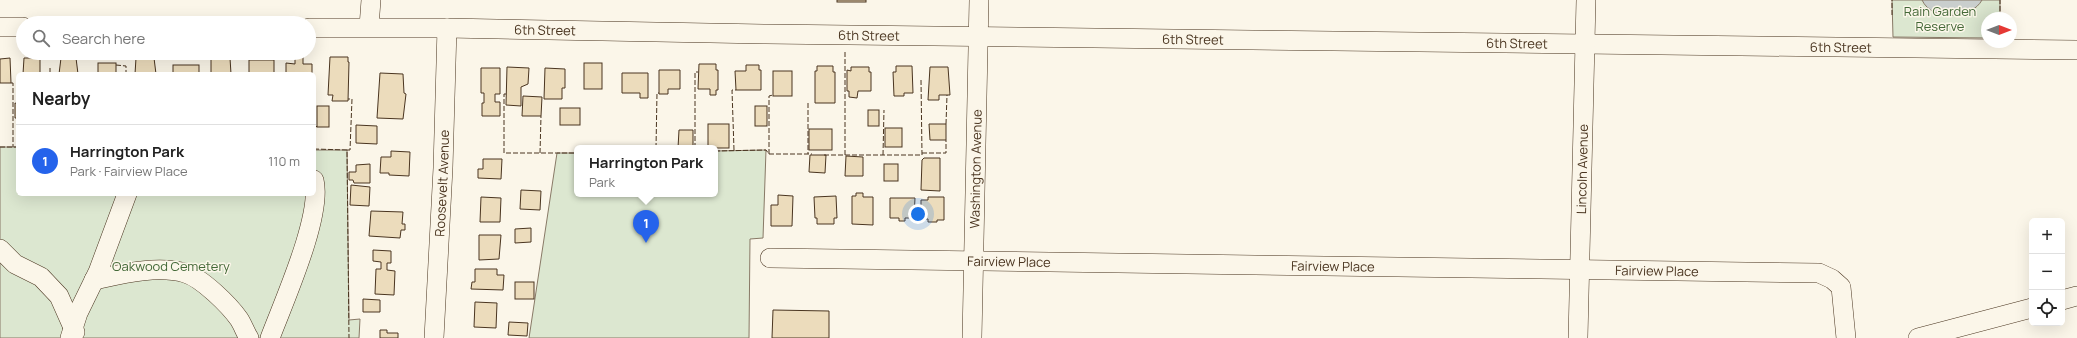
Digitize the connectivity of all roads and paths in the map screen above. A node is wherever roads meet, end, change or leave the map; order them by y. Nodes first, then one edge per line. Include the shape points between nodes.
1 (370, 0) edge
2 (979, 0) edge
3 (1586, 0) edge
4 (0, 27) edge
5 (16, 27) edge
6 (370, 27) junction
7 (316, 28) edge
8 (447, 28) junction
9 (978, 36) junction
10 (1585, 43) junction
11 (2077, 50) edge
12 (126, 196) edge
13 (314, 196) edge
14 (3, 256) edge
15 (770, 258) dead end
16 (974, 262) junction
17 (1581, 270) junction
18 (94, 280) junction
19 (2077, 296) edge
20 (2065, 299) edge
21 (2029, 309) edge
22 (74, 334) edge
23 (249, 338) edge
24 (270, 338) edge
25 (434, 338) edge
26 (972, 338) edge
27 (1578, 338) edge
28 (1846, 338) edge
29 (1918, 338) edge

1 - 6 street
2 - 9 street, Washington Avenue
3 - 10 street, Lincoln Avenue
4 - 5 street
6 - 7 street, 6th Street
6 - 8 street, 6th Street
8 - 9 street, 6th Street
8 - 25 street, Roosevelt Avenue
9 - 10 street, 6th Street
9 - 16 street, Washington Avenue
10 - 11 street, 6th Street
10 - 17 street, Lincoln Avenue
12 - 18 street
13 - 24 street via 314,212 307,237
14 - 22 street via 41,277 59,296
15 - 16 street, Fairview Place
16 - 17 street, Fairview Place
16 - 26 street, Washington Avenue
17 - 27 street, Lincoln Avenue
17 - 28 street, Fairview Place via 1661,269 1819,273 1841,287
18 - 22 street
18 - 23 street via 163,270 186,273 219,297 238,319
19 - 20 street
21 - 29 street

